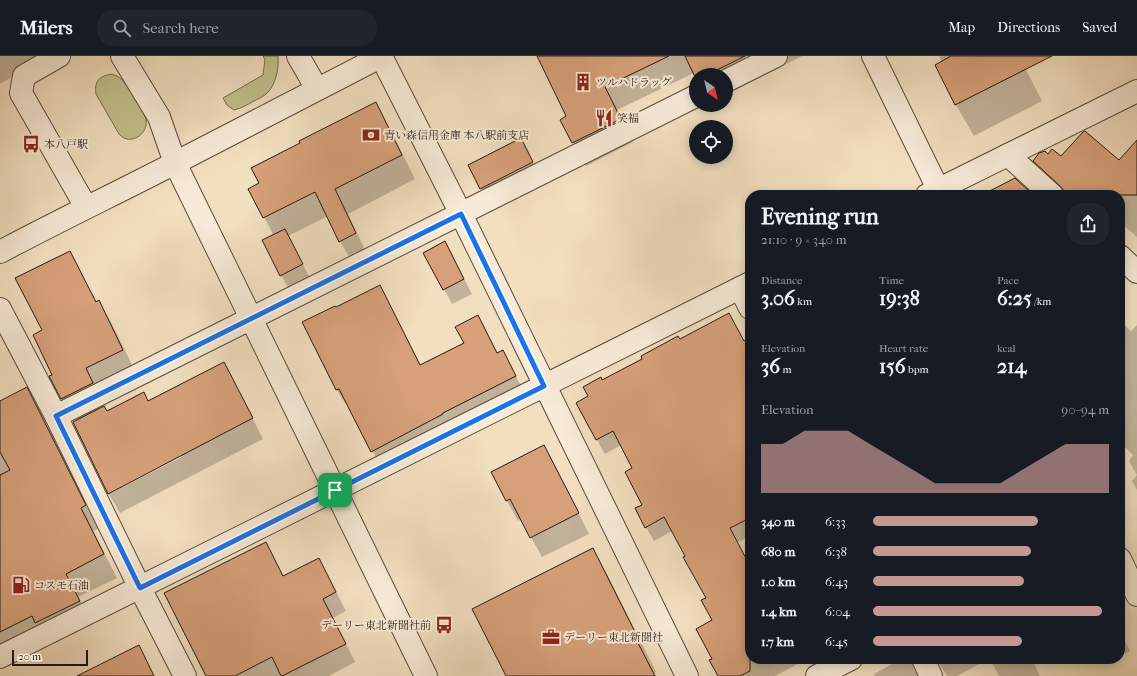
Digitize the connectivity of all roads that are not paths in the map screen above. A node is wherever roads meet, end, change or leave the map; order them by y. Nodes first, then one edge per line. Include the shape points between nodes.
1 (59, 56) edge
2 (122, 56) edge
3 (298, 56) edge
4 (382, 56) edge
5 (776, 56) edge
6 (873, 56) edge
7 (733, 78) edge
8 (317, 89) junction
9 (1137, 91) edge
10 (689, 100) edge
11 (1008, 155) junction
12 (175, 163) junction
13 (935, 190) edge
14 (942, 190) edge
15 (1046, 190) edge
16 (86, 207) junction
17 (461, 214) junction
18 (0, 252) edge
19 (1125, 261) edge
20 (1137, 272) edge
21 (745, 286) edge
22 (0, 308) edge
23 (251, 318) junction
24 (544, 386) junction
25 (56, 416) junction
26 (335, 490) junction
27 (1125, 570) edge
28 (140, 588) junction
29 (1137, 595) edge
30 (0, 657) edge
31 (841, 664) edge
32 (925, 664) edge
33 (185, 676) edge
34 (426, 676) edge
35 (687, 676) edge
36 (817, 676) edge
37 (931, 676) edge

1 - 16 street via 24,76 22,94
2 - 12 street via 159,117
3 - 8 street
4 - 8 street
4 - 17 street
5 - 7 street
6 - 13 street
8 - 12 street
9 - 11 street
10 - 17 street
11 - 14 street
11 - 15 street
12 - 16 street
12 - 23 street
16 - 18 street
17 - 23 street
17 - 24 street
19 - 20 street
21 - 24 street
22 - 25 street
23 - 25 street
23 - 26 street
24 - 26 street
24 - 35 street
25 - 28 street
26 - 28 street
26 - 34 street
27 - 29 street
28 - 30 street
28 - 33 street
31 - 36 street
32 - 37 street

